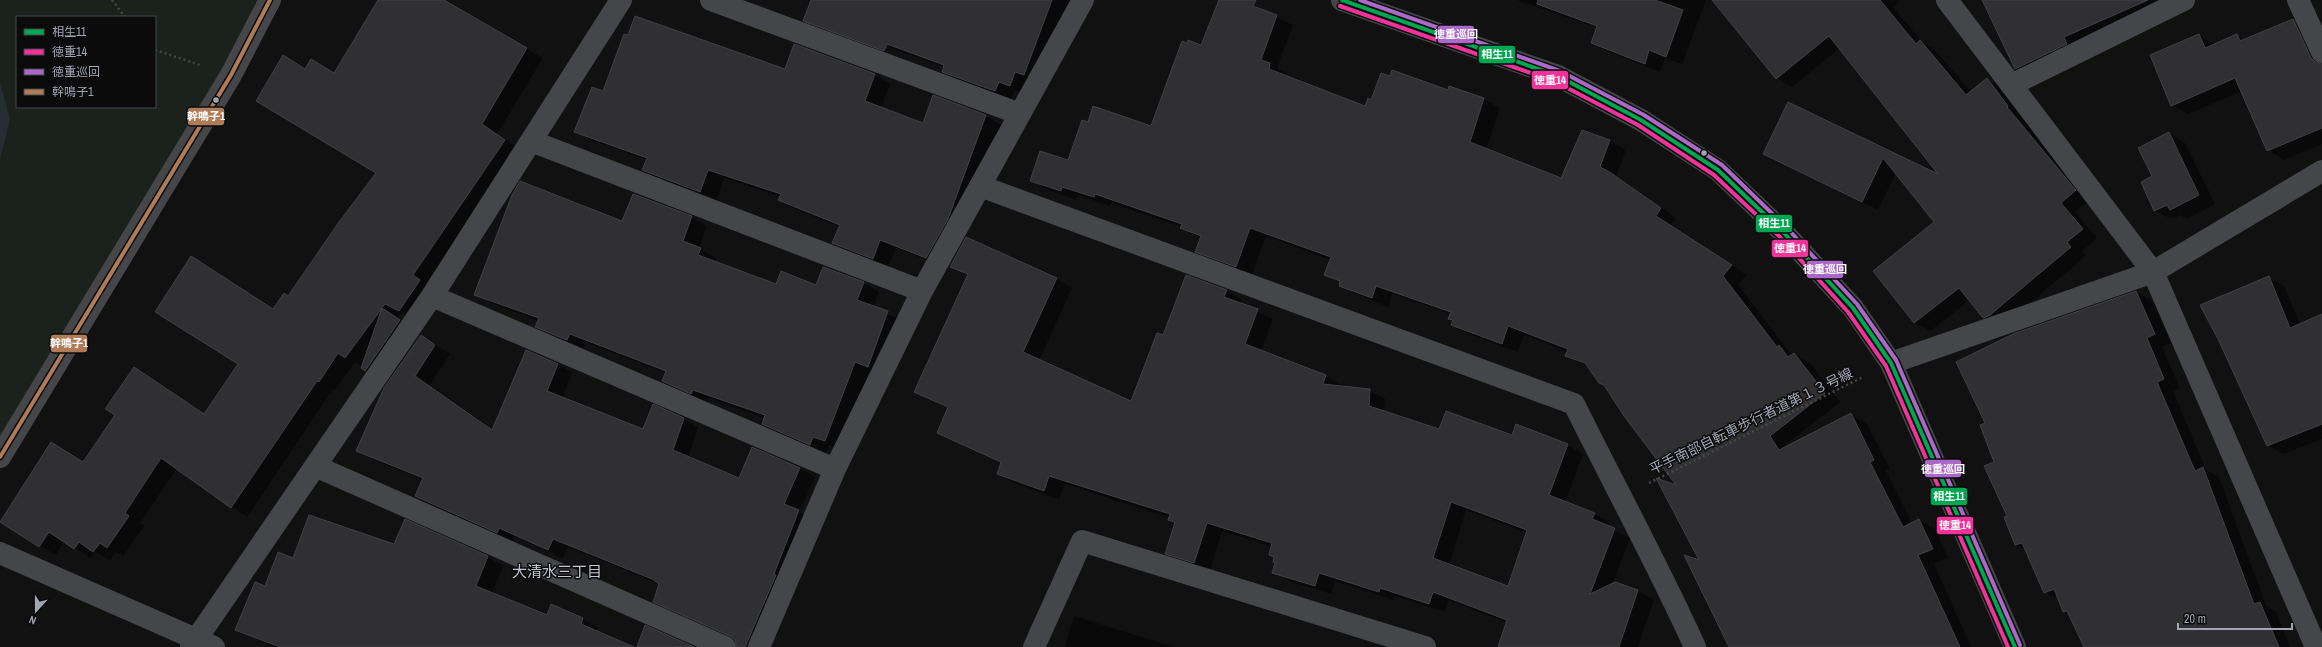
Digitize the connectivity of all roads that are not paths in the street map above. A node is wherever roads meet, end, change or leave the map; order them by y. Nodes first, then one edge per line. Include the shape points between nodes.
1 (270, 0) edge
2 (621, 0) edge
3 (711, 0) edge
4 (1083, 0) edge
5 (1342, 0) edge
6 (1947, 0) edge
7 (2184, 0) edge
8 (2298, 0) edge
9 (2322, 52) edge
10 (2011, 85) junction
11 (1020, 114) junction
12 (531, 141) junction
13 (2322, 171) edge
14 (980, 186) junction
15 (2152, 272) junction
16 (922, 290) junction
17 (432, 296) junction
18 (1891, 363) junction
19 (0, 457) edge
20 (315, 466) junction
21 (835, 469) junction
22 (0, 553) edge
23 (200, 644) edge
24 (725, 647) edge
25 (759, 647) edge
26 (1034, 647) edge
27 (1425, 647) edge
28 (1695, 647) edge
29 (2015, 647) edge
30 (2316, 647) edge

1 - 19 street via 231,75
2 - 12 street
3 - 11 street
4 - 11 street
5 - 18 street via 1558,76 1641,120 1718,170 1783,232 1853,308
6 - 10 street
7 - 10 street
8 - 9 street
10 - 15 street
11 - 14 street
12 - 16 street
12 - 17 street
13 - 15 street
14 - 16 street
14 - 28 street via 1574,404
15 - 18 street
15 - 30 street
16 - 21 street
17 - 20 street
17 - 21 street
18 - 29 street
20 - 23 street
20 - 24 street
21 - 25 street
22 - 23 street
26 - 27 street via 1082,541

